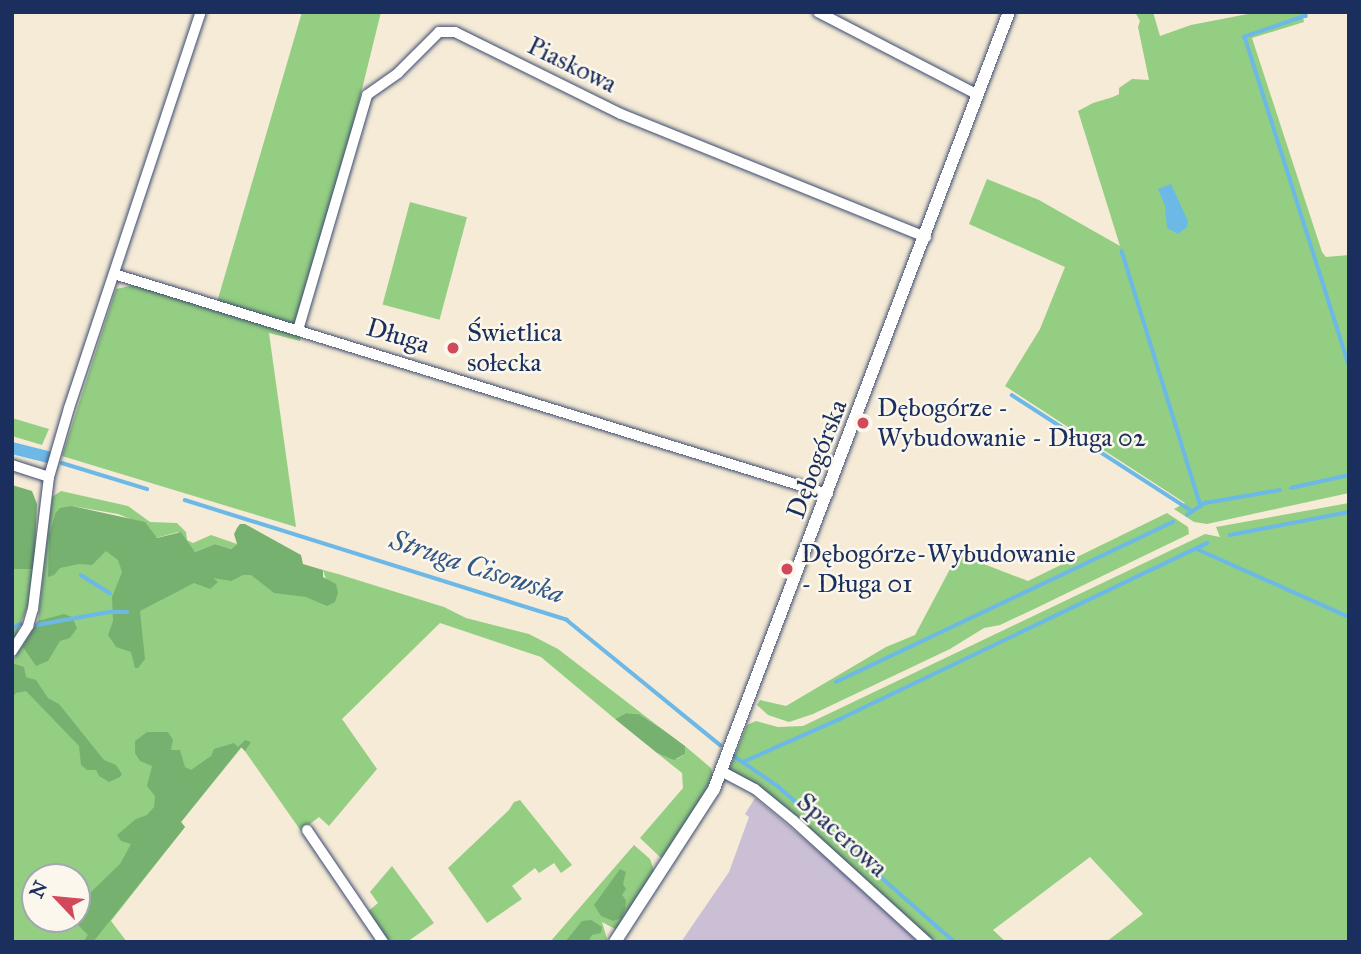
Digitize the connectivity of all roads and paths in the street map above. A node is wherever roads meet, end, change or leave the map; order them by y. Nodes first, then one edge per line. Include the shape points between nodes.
1 (201, 12) edge
2 (818, 12) edge
3 (1009, 12) edge
4 (978, 95) junction
5 (926, 237) junction
6 (114, 274) junction
7 (298, 330) junction
8 (12, 465) edge
9 (49, 477) junction
10 (828, 494) junction
11 (12, 651) edge
12 (722, 771) junction
13 (307, 830) dead end
14 (383, 942) edge
15 (615, 942) edge
16 (927, 942) edge

1 - 6 street
2 - 4 street
3 - 4 street, Dębogórska
4 - 5 street, Dębogórska
5 - 7 street, Piaskowa via 621,114 455,32 439,32 398,73 367,95
5 - 10 street, Dębogórska
6 - 7 street, Długa
6 - 9 street
7 - 10 street, Długa
8 - 9 street
9 - 11 street via 33,609
10 - 12 street, Dębogórska
12 - 15 street, Dębogórska via 702,812
12 - 16 street, Spacerowa via 755,789 794,821
13 - 14 street

